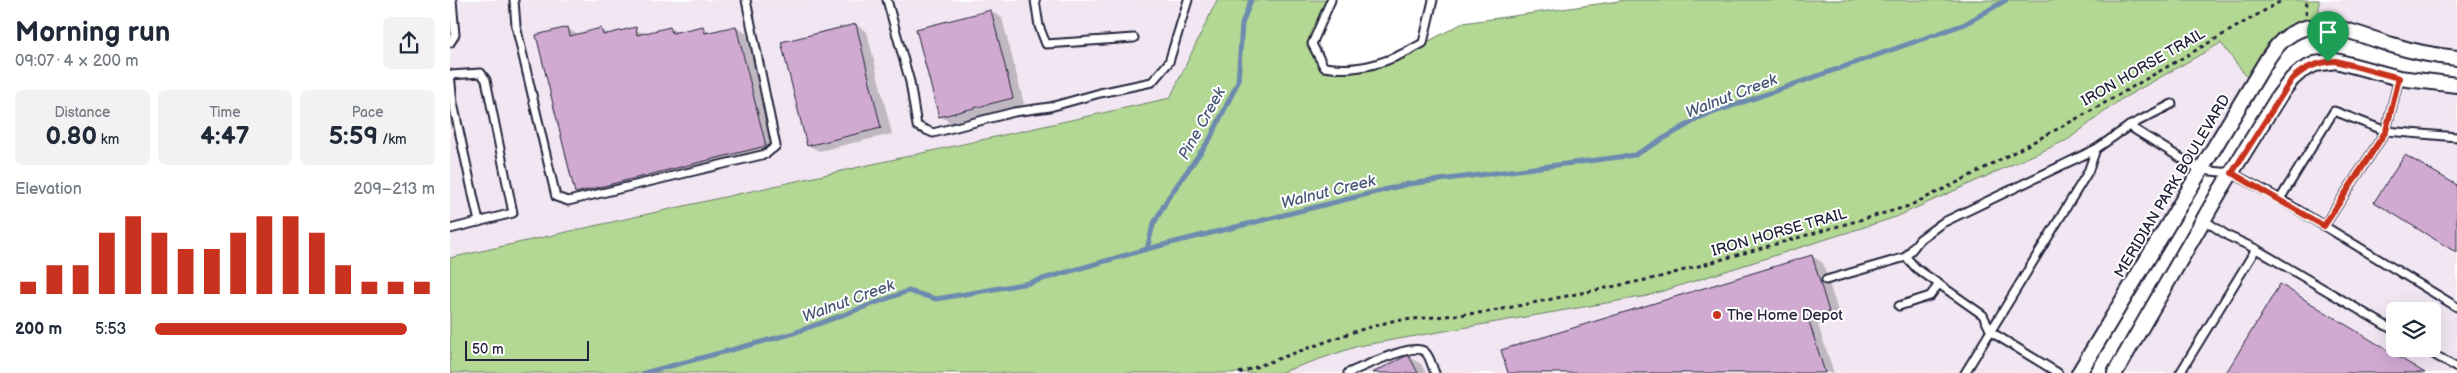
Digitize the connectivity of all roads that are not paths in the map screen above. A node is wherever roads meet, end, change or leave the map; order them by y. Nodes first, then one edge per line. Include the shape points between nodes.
1 (452, 0) edge
2 (514, 0) edge
3 (746, 0) edge
4 (887, 0) edge
5 (1035, 0) edge
6 (1188, 0) edge
7 (1331, 0) edge
8 (1433, 0) edge
9 (1134, 38) dead end
10 (450, 43) edge
11 (2457, 58) edge
12 (450, 75) edge
13 (2399, 78) junction
14 (2457, 85) edge
15 (2172, 104) dead end
16 (2129, 126) junction
17 (2386, 131) junction
18 (2457, 137) edge
19 (2096, 149) junction
20 (2200, 170) junction
21 (2232, 173) junction
22 (2280, 199) junction
23 (2204, 220) junction
24 (479, 222) junction
25 (2324, 226) junction
26 (450, 229) edge
27 (2256, 249) junction
28 (1906, 257) junction
29 (1826, 280) dead end
30 (1939, 284) junction
31 (1899, 306) dead end
32 (2457, 307) edge
33 (2386, 326) edge
34 (1991, 332) junction
35 (2438, 357) edge
36 (2457, 368) edge
37 (1348, 373) edge
38 (1435, 373) edge
39 (1965, 373) edge
40 (2058, 373) edge
41 (2079, 373) edge
42 (2115, 373) edge
43 (2180, 373) edge

1 - 10 lane via 455,35
2 - 3 lane via 516,26 556,197 568,201 766,154 776,146
4 - 6 lane via 910,82 917,126 933,133 1152,82 1169,62
5 - 9 lane via 1046,44
7 - 8 lane via 1312,44 1324,67 1342,70 1393,60 1423,43
11 - 20 street, MERIDIAN PARK BOULEVARD via 2426,54 2339,28 2305,27 2284,38 2274,48
12 - 24 lane
12 - 24 lane via 481,73 486,80 513,213
13 - 14 street
13 - 17 lane
13 - 21 street via 2336,61 2315,64 2301,71 2285,87
15 - 16 lane
16 - 19 lane
16 - 20 lane
17 - 18 lane
17 - 22 lane via 2334,111
17 - 25 lane
19 - 28 lane via 1942,223 1920,239
19 - 34 lane via 2088,172
20 - 21 lane
20 - 41 street, MERIDIAN PARK BOULEVARD
21 - 22 lane
21 - 23 street
22 - 25 lane
23 - 27 lane
23 - 42 street
24 - 26 lane
25 - 32 lane
27 - 33 lane
27 - 43 lane
28 - 29 lane
28 - 30 lane
30 - 31 lane via 1930,296
30 - 34 lane via 1983,315
34 - 39 lane
34 - 40 lane
35 - 36 lane
37 - 38 lane via 1403,350 1419,348 1426,352

